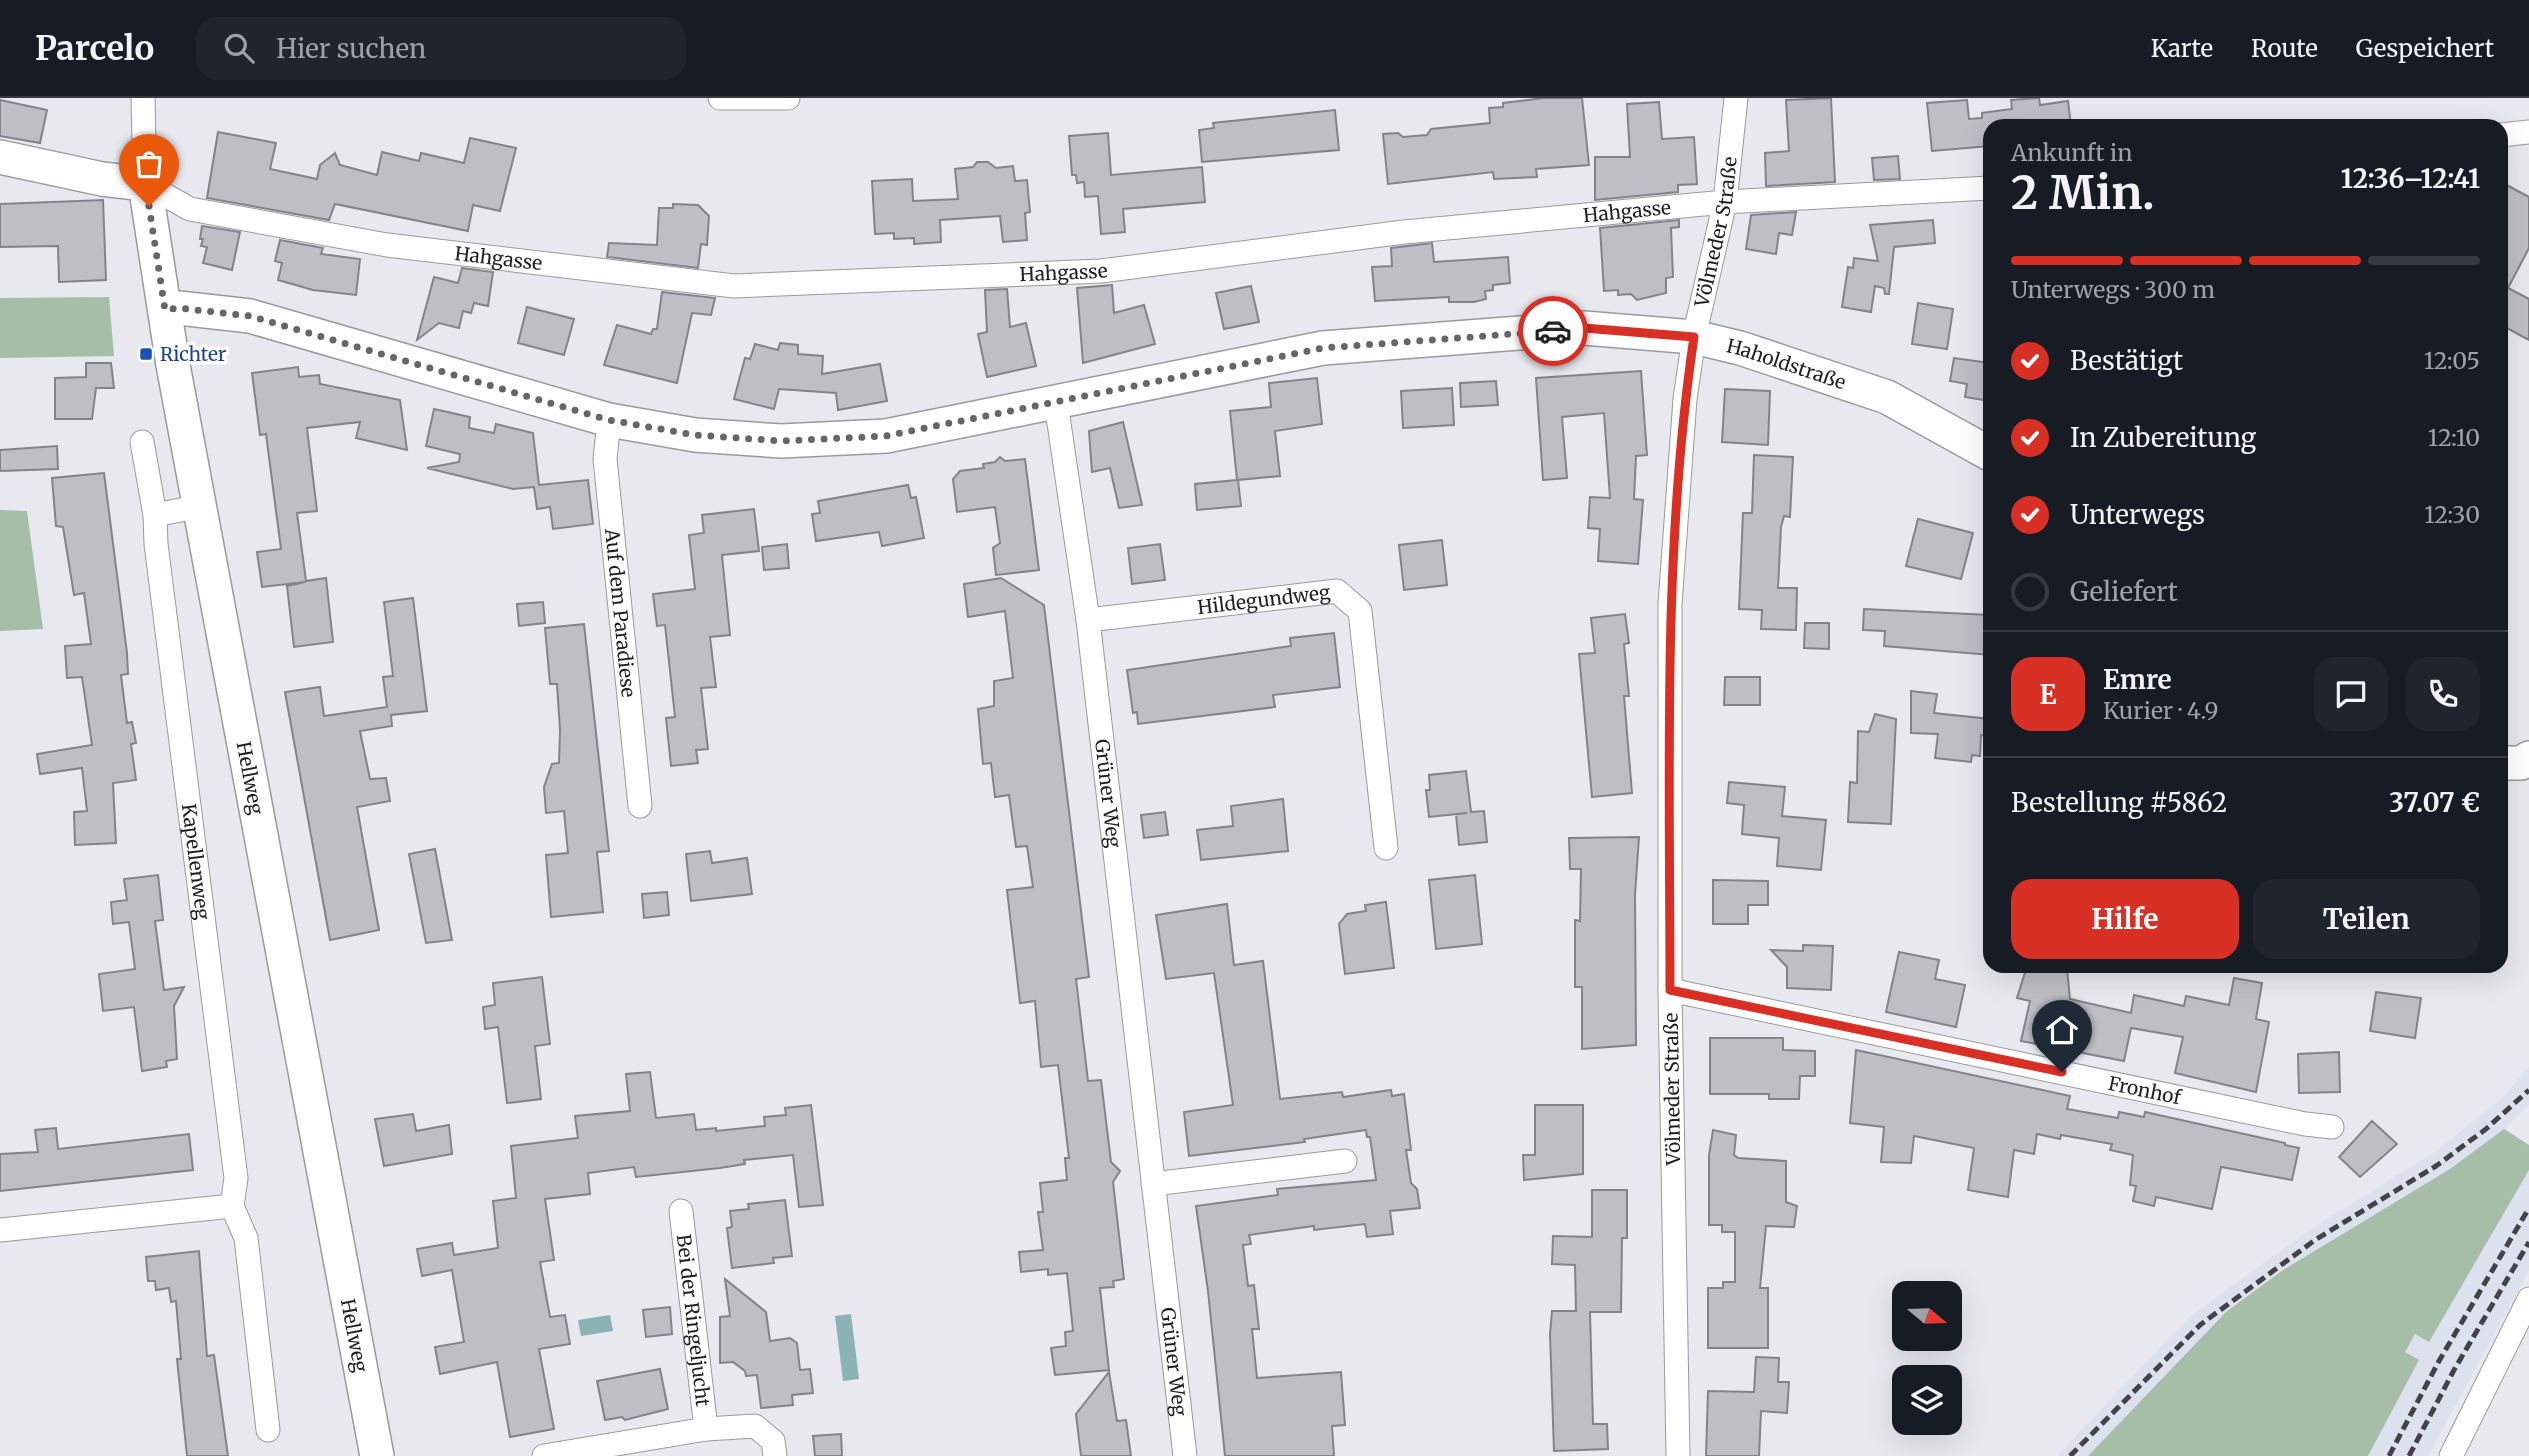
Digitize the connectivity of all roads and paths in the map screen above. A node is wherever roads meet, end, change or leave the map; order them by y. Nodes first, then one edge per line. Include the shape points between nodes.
1 (143, 98) edge
2 (720, 98) edge
3 (788, 98) edge
4 (1735, 98) edge
5 (2529, 132) edge
6 (2508, 134) edge
7 (0, 157) edge
8 (145, 184) junction
9 (1983, 188) edge
10 (1725, 202) junction
11 (165, 310) junction
12 (1694, 337) junction
13 (1056, 403) junction
14 (609, 420) junction
15 (142, 442) dead end
16 (1983, 450) edge
17 (201, 506) junction
18 (155, 515) junction
19 (1088, 620) junction
20 (2529, 758) edge
21 (2508, 763) edge
22 (640, 806) dead end
23 (1386, 848) dead end
24 (1670, 990) junction
25 (2332, 1127) dead end
26 (1345, 1161) dead end
27 (1153, 1184) junction
28 (232, 1206) junction
29 (681, 1211) dead end
30 (0, 1230) edge
31 (2529, 1299) edge
32 (706, 1429) junction
33 (268, 1430) dead end
34 (377, 1456) edge
35 (545, 1456) edge
36 (775, 1456) edge
37 (1185, 1456) edge
38 (1678, 1456) edge
39 (2451, 1456) edge

1 - 8 street, Hellweg
2 - 3 street
4 - 10 street, Völmeder Straße
5 - 6 street
7 - 8 street
8 - 10 street, Hahgasse via 190,209 387,245 734,286 1101,271 1405,232
8 - 11 street, Hellweg
9 - 10 street, Hahgasse
10 - 12 street, Völmeder Straße
11 - 14 street, Haholdstraße via 250,316
11 - 17 street, Hellweg
12 - 13 street, Haholdstraße via 1584,328 1323,348
12 - 16 street, Haholdstraße via 1887,397
12 - 24 street, Völmeder Straße via 1670,604
13 - 14 street, Haholdstraße via 886,436 781,441 695,435
13 - 19 street, Grüner Weg
14 - 22 street, Auf dem Paradiese via 605,459
15 - 18 street, Kapellenweg
17 - 18 street
17 - 34 street, Hellweg
18 - 28 street, Kapellenweg via 236,1178
19 - 23 street, Hildegundweg via 1337,591 1360,611
19 - 27 street, Grüner Weg
20 - 21 street
24 - 25 street, Fronhof
24 - 38 street, Völmeder Straße
26 - 27 street
27 - 37 street, Grüner Weg
28 - 30 street
28 - 33 street, Kapellenweg via 246,1238
29 - 32 street, Bei der Ringeljucht
31 - 39 street
32 - 35 street, Bei der Ringeljucht
32 - 36 street, Bei der Ringeljucht via 755,1426 773,1441

